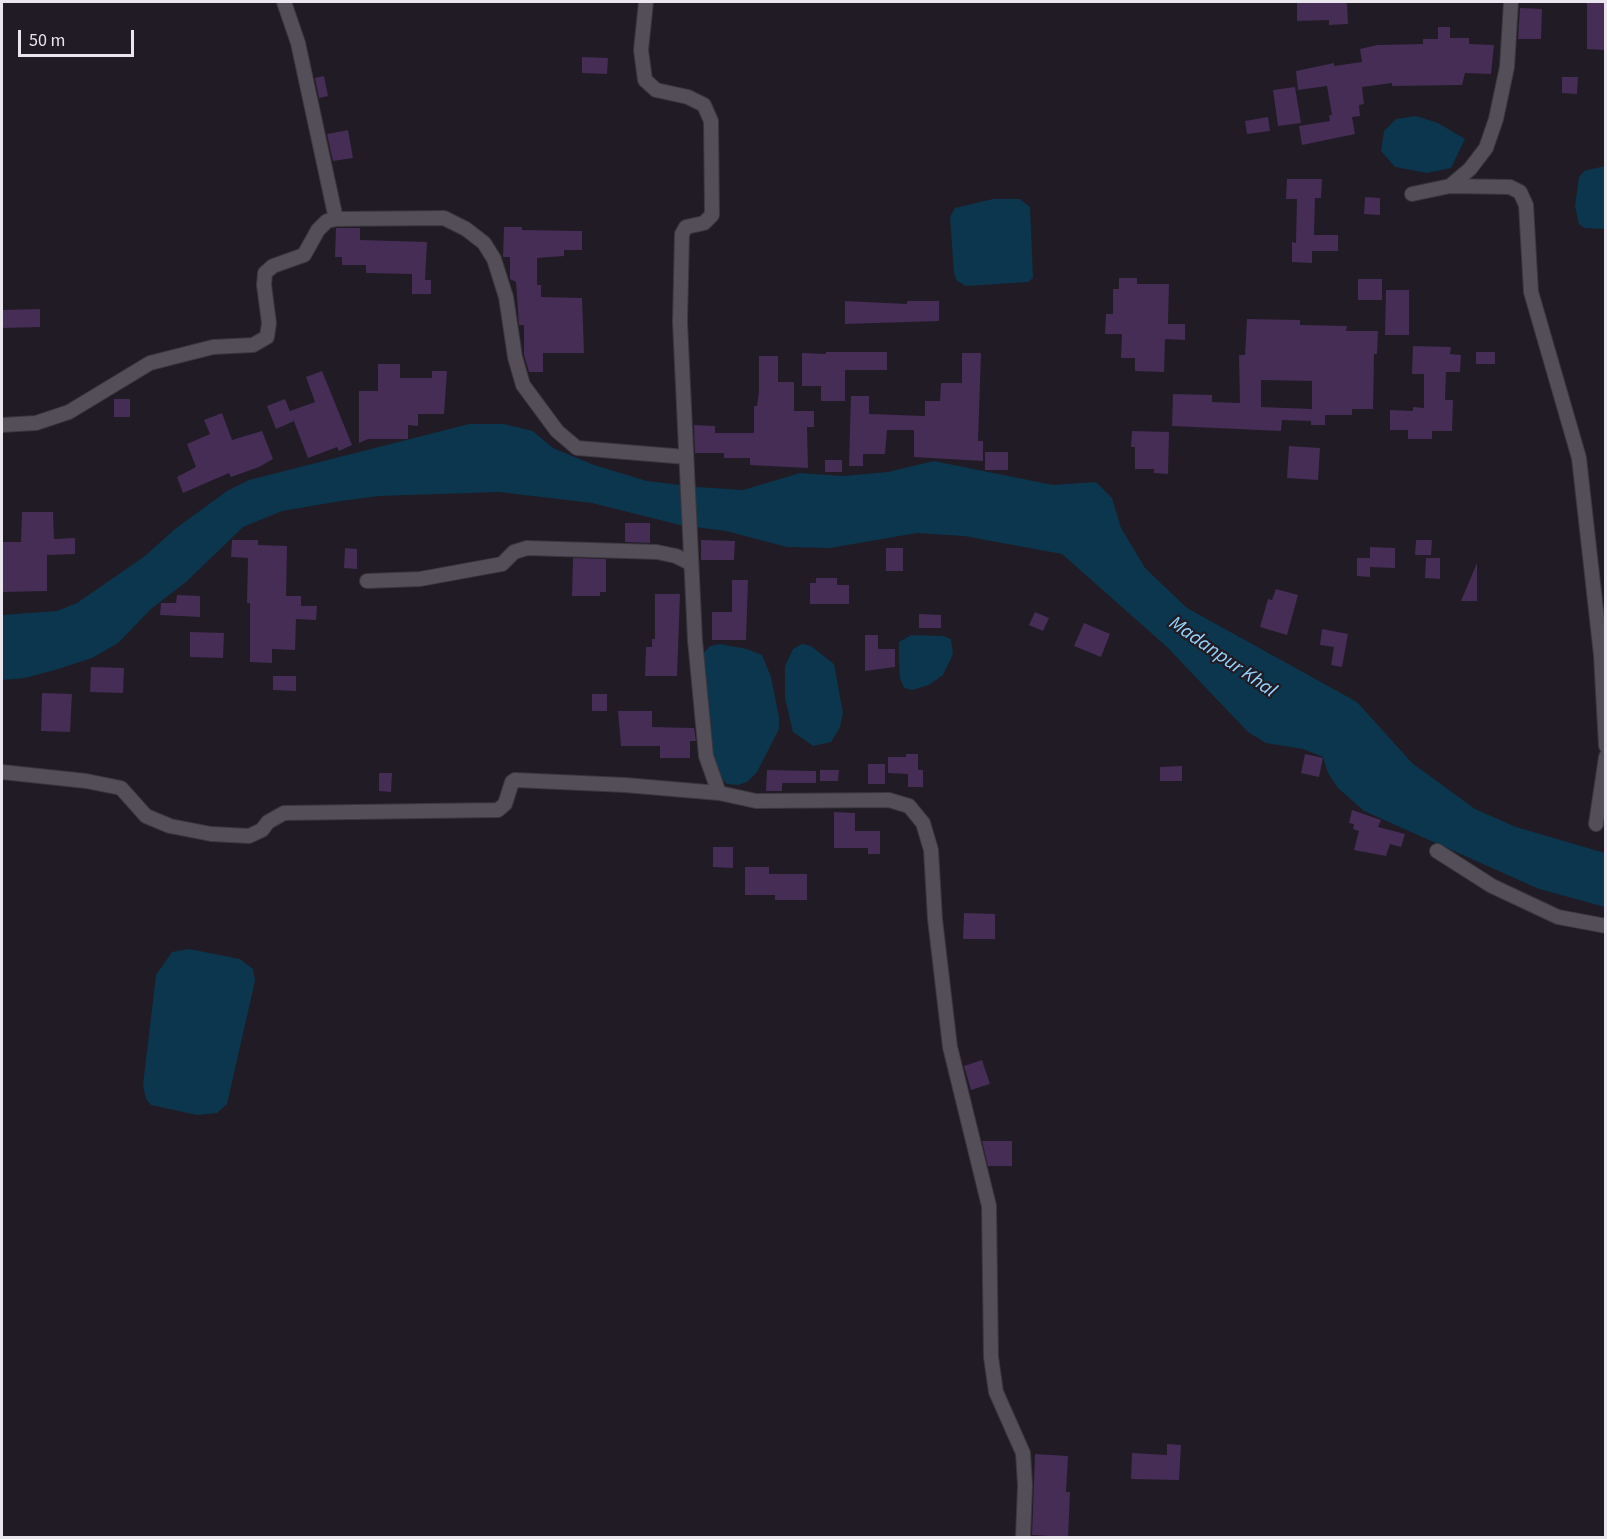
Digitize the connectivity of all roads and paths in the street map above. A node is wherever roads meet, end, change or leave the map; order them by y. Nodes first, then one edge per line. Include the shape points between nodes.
1 (284, 2) edge
2 (646, 2) edge
3 (1511, 2) edge
4 (1450, 186) junction
5 (1412, 194) dead end
6 (336, 219) junction
7 (2, 425) edge
8 (686, 458) junction
9 (690, 563) junction
10 (367, 581) dead end
11 (1605, 746) edge
12 (1605, 757) edge
13 (2, 772) edge
14 (718, 793) junction
15 (1596, 824) dead end
16 (1437, 851) dead end
17 (1605, 926) edge
18 (1023, 1538) edge

1 - 6 street via 298,43
2 - 8 street via 641,50 645,80 656,90 704,105 711,121 712,215 704,223 686,227 682,234 681,371
3 - 4 street via 1507,67 1496,120 1481,155
4 - 5 street
4 - 11 street via 1510,187 1521,192 1526,205 1531,292 1579,458 1601,655
6 - 7 street via 318,230 304,255 273,266 265,273 270,323 267,337 253,345 213,347 150,363 69,412 36,423
6 - 8 street via 444,218 466,229 484,243 494,259 506,297 523,385 556,431 577,448
8 - 9 street
9 - 10 street via 666,553 647,551 527,548 514,552 502,564 420,579
9 - 14 street via 706,756
12 - 15 street
13 - 14 street via 121,788 146,816 170,826 249,836 284,813 498,810 516,780
14 - 18 street via 756,801 889,800 909,806 923,823 931,850 950,1047 989,1206 991,1357 996,1392 1023,1453
16 - 17 street via 1492,886 1558,917

